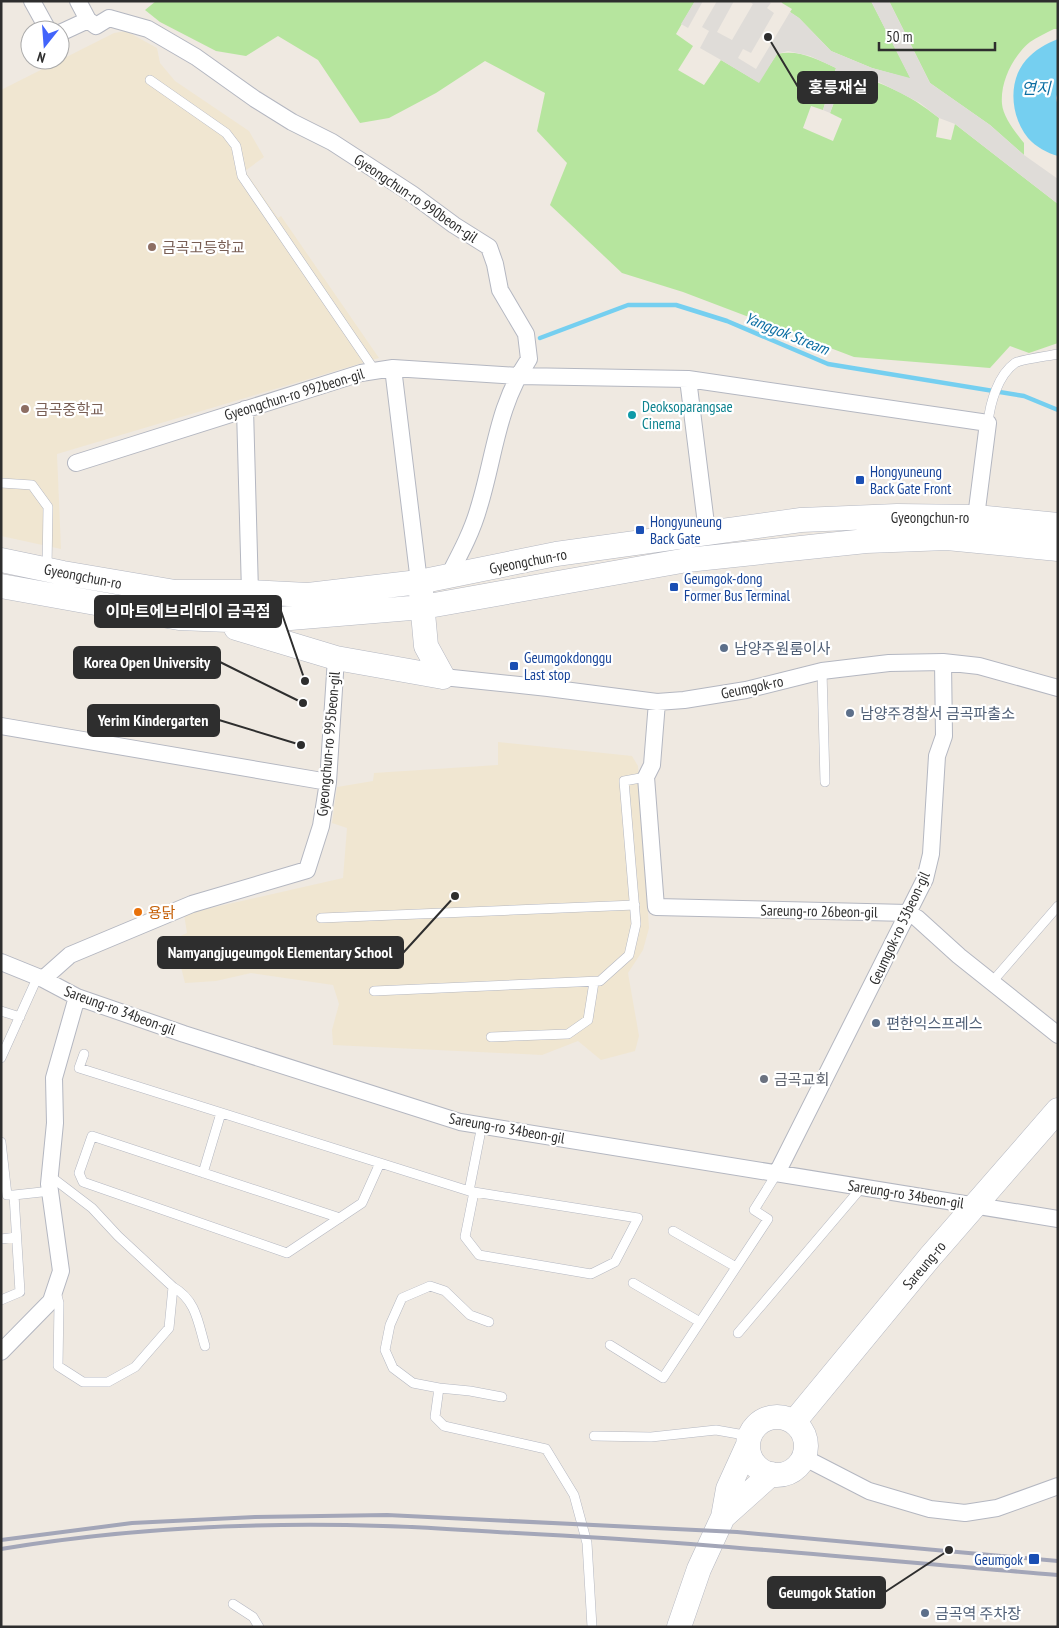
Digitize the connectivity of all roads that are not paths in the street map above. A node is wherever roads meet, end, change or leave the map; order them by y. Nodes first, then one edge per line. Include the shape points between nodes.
1 (32, 1) edge
2 (78, 1) edge
3 (42, 20) edge
4 (88, 20) junction
5 (70, 28) edge
6 (150, 80) dead end
7 (1058, 354) edge
8 (393, 368) junction
9 (375, 371) junction
10 (518, 376) junction
11 (688, 378) junction
12 (245, 409) junction
13 (989, 416) junction
14 (76, 463) dead end
15 (1, 483) edge
16 (976, 517) junction
17 (1058, 525) edge
18 (708, 532) junction
19 (1058, 549) edge
20 (1, 560) edge
21 (47, 569) junction
22 (448, 577) junction
23 (419, 582) junction
24 (1, 586) edge
25 (250, 592) junction
26 (423, 607) junction
27 (207, 619) junction
28 (336, 658) junction
29 (944, 662) junction
30 (822, 671) junction
31 (443, 677) junction
32 (1058, 688) edge
33 (657, 702) junction
34 (1, 726) edge
35 (646, 777) junction
36 (328, 782) junction
37 (825, 782) dead end
38 (635, 905) junction
39 (1058, 906) edge
40 (908, 913) junction
41 (321, 918) dead end
42 (1, 962) edge
43 (41, 977) junction
44 (594, 982) junction
45 (992, 982) junction
46 (374, 991) dead end
47 (77, 997) junction
48 (1, 1011) edge
49 (20, 1017) junction
50 (1058, 1035) edge
51 (490, 1037) dead end
52 (84, 1054) dead end
53 (1, 1058) edge
54 (1058, 1110) edge
55 (221, 1113) junction
56 (482, 1125) junction
57 (1, 1142) edge
58 (380, 1163) junction
59 (203, 1173) junction
60 (777, 1173) junction
61 (50, 1184) junction
62 (862, 1187) junction
63 (3, 1188) edge
64 (472, 1192) junction
65 (14, 1194) junction
66 (974, 1205) junction
67 (340, 1218) junction
68 (1058, 1219) edge
69 (673, 1231) dead end
70 (16, 1237) junction
71 (1, 1239) edge
72 (736, 1267) junction
73 (633, 1282) dead end
74 (55, 1288) junction
75 (173, 1288) junction
76 (1, 1300) edge
77 (489, 1322) dead end
78 (700, 1322) junction
79 (738, 1333) dead end
80 (610, 1345) dead end
81 (205, 1346) dead end
82 (1, 1352) edge
83 (439, 1388) junction
84 (502, 1397) dead end
85 (794, 1422) junction
86 (594, 1436) dead end
87 (749, 1441) junction
88 (803, 1457) junction
89 (771, 1474) junction
90 (1058, 1486) edge
91 (723, 1517) junction
92 (233, 1604) dead end
93 (259, 1627) edge
94 (592, 1627) edge
95 (680, 1627) edge

1 - 3 street
2 - 4 street
4 - 5 street, Gyeongchun-ro 990beon-gil
4 - 10 street, Gyeongchun-ro 990beon-gil via 96,26 109,18 148,29 196,57 292,122 332,142 489,247 500,290 526,334 529,359
6 - 9 lane via 226,133 236,146 242,176
7 - 13 lane via 1016,363 1002,378
8 - 9 street, Gyeongchun-ro 992beon-gil
8 - 10 street, Gyeongchun-ro 992beon-gil
8 - 23 street
9 - 12 street, Gyeongchun-ro 992beon-gil
10 - 11 street, Gyeongchun-ro 992beon-gil
10 - 22 street, Gyeongchun-ro 990beon-gil via 500,418 479,507 465,546
11 - 13 street, Gyeongchun-ro 992beon-gil
11 - 18 street
12 - 14 street, Gyeongchun-ro 992beon-gil
12 - 25 street
13 - 16 street
15 - 21 lane via 32,484 48,507
16 - 17 street, Gyeongchun-ro
16 - 18 street, Gyeongchun-ro via 801,520
18 - 22 street, Gyeongchun-ro via 556,554
19 - 26 street, Gyeongchun-ro via 947,538 866,541 687,560
20 - 21 street, Gyeongchun-ro
21 - 25 street, Gyeongchun-ro via 175,592
22 - 23 street, Gyeongchun-ro
23 - 25 street, Gyeongchun-ro via 308,595
23 - 26 street
24 - 27 street, Gyeongchun-ro via 179,618
26 - 27 street, Gyeongchun-ro via 254,621
26 - 31 street via 426,646
27 - 28 street
28 - 31 street
28 - 36 street, Gyeongchun-ro 995beon-gil
29 - 30 street, Geumgok-ro via 889,663
29 - 32 street, Geumgok-ro via 980,666
29 - 40 street, Geumgok-ro 53beon-gil via 944,736 937,756 931,854 925,880
30 - 33 street, Geumgok-ro via 746,690
30 - 37 lane
31 - 33 street, Geumgok-ro
33 - 35 street via 652,765
34 - 36 street
35 - 38 lane via 624,782
35 - 40 street, Sareung-ro 26beon-gil via 656,907
36 - 43 street, Gyeongchun-ro 995beon-gil via 321,826 307,870 192,904 70,955
38 - 41 lane
38 - 44 lane via 636,924 628,956 600,982
39 - 45 lane
40 - 45 street
40 - 60 street, Geumgok-ro 53beon-gil
42 - 43 street, Sareung-ro 34beon-gil
43 - 47 street, Sareung-ro 34beon-gil
43 - 49 lane
44 - 46 lane
44 - 51 lane via 588,1020 568,1034
45 - 50 street
47 - 56 street, Sareung-ro 34beon-gil via 460,1122
47 - 61 street via 54,1078 55,1123
48 - 49 lane
49 - 53 lane
52 - 55 lane via 79,1068
54 - 66 street, Sareung-ro
55 - 58 lane
55 - 59 lane
56 - 60 street, Sareung-ro 34beon-gil
56 - 64 lane
57 - 63 lane
58 - 64 lane
58 - 67 lane via 362,1203
59 - 67 lane
59 - 67 lane via 92,1136 79,1173 83,1182 287,1253
60 - 62 street, Sareung-ro 34beon-gil
60 - 72 lane via 754,1210 768,1219
61 - 65 lane
61 - 74 street via 61,1271
61 - 75 lane via 92,1208
62 - 66 street, Sareung-ro 34beon-gil
62 - 79 lane
63 - 65 lane via 7,1195
64 - 64 lane via 532,1201 638,1218 615,1262 591,1274 479,1255 465,1237
65 - 70 lane
66 - 68 street, Sareung-ro 34beon-gil
66 - 85 street, Sareung-ro
69 - 72 lane
70 - 71 lane
70 - 76 lane via 20,1292
72 - 78 lane
73 - 78 lane
74 - 75 lane via 59,1303 58,1366 83,1382 108,1382 135,1367 169,1328
74 - 82 street via 50,1300
75 - 81 lane via 194,1307
77 - 83 lane via 470,1315 445,1291 430,1286 402,1298 390,1325 385,1350 393,1368 414,1383
78 - 80 lane via 663,1378
83 - 84 lane
83 - 94 lane via 435,1418 444,1426 546,1449 574,1495 587,1543
85 - 87 street via 786,1418 768,1418 754,1428
85 - 88 street via 805,1438
86 - 87 lane via 651,1437 716,1430
87 - 89 street via 754,1464
87 - 91 street via 728,1489
88 - 89 street via 790,1471
88 - 90 street via 870,1492 930,1509 965,1514 997,1508
89 - 91 street
91 - 95 street via 699,1569
92 - 93 lane via 253,1617

